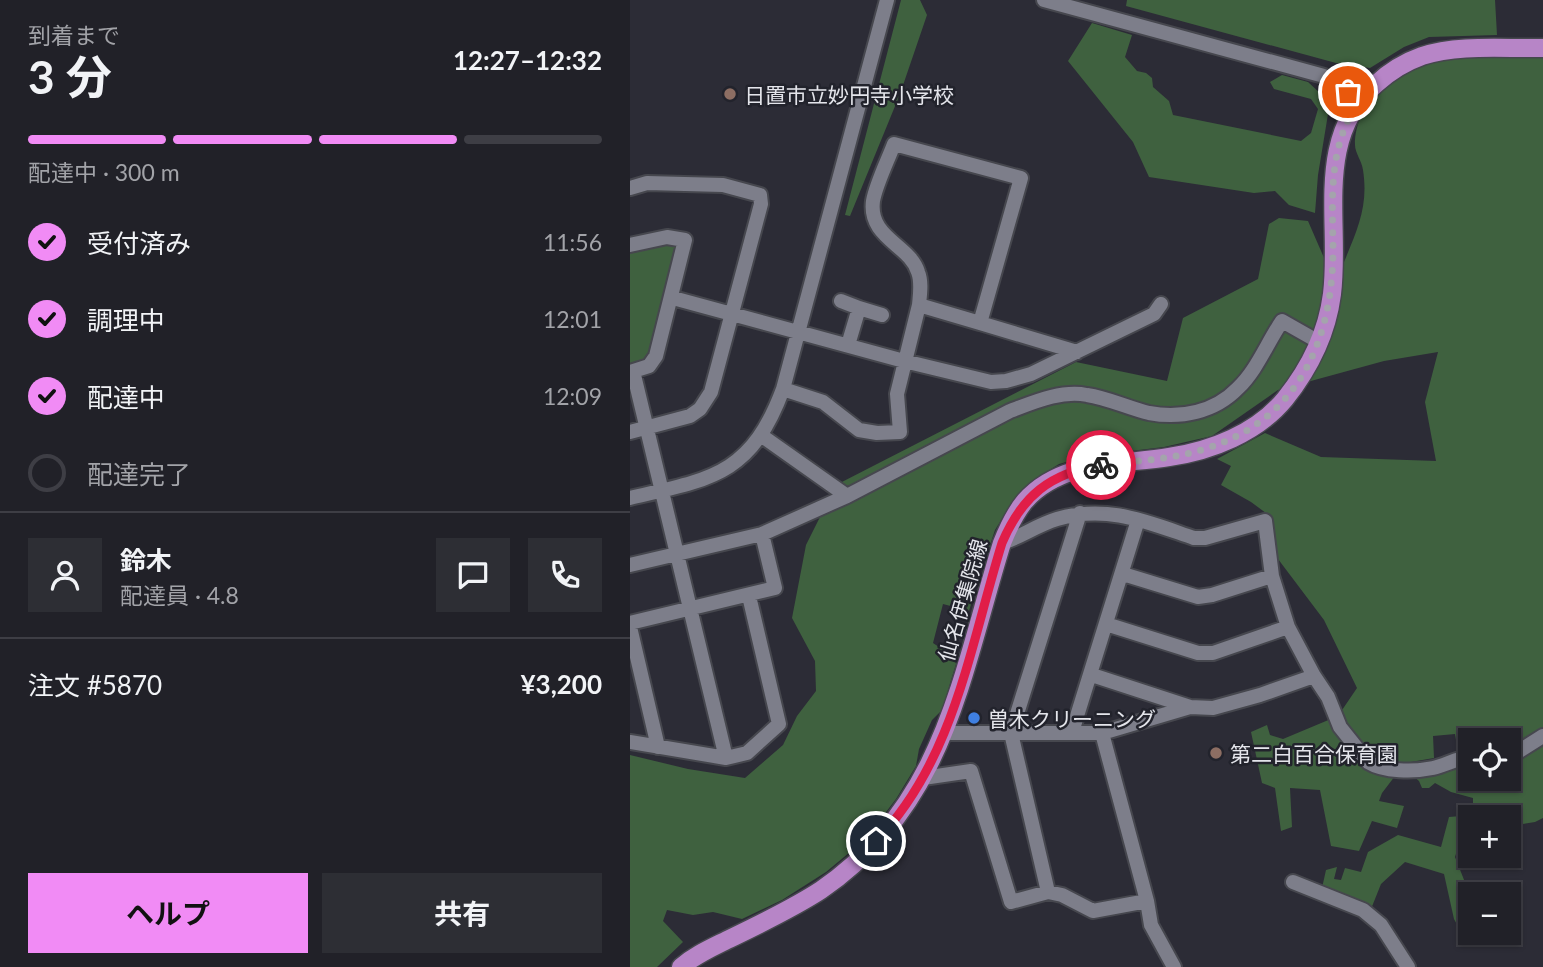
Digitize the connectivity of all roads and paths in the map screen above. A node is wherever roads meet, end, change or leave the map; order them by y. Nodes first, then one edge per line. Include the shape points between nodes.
1 (887, 0) edge
2 (1044, 0) edge
3 (1543, 48) edge
4 (1360, 100) junction
5 (630, 188) edge
6 (630, 245) edge
7 (673, 298) junction
8 (841, 301) dead end
9 (1161, 304) dead end
10 (919, 305) junction
11 (859, 308) junction
12 (731, 313) junction
13 (882, 315) dead end
14 (980, 323) junction
15 (798, 331) junction
16 (1319, 341) junction
17 (848, 345) junction
18 (1077, 352) junction
19 (904, 361) junction
20 (632, 372) edge
21 (783, 389) junction
22 (647, 428) junction
23 (630, 432) edge
24 (762, 436) junction
25 (662, 491) junction
26 (847, 496) junction
27 (630, 498) edge
28 (1080, 513) junction
29 (1139, 520) junction
30 (762, 534) junction
31 (1002, 543) junction
32 (676, 554) junction
33 (630, 565) edge
34 (1123, 573) junction
35 (1272, 576) junction
36 (749, 596) junction
37 (690, 607) junction
38 (1106, 624) junction
39 (630, 625) edge
40 (1288, 627) junction
41 (1092, 675) junction
42 (1314, 676) junction
43 (1189, 707) junction
44 (1072, 732) junction
45 (944, 733) junction
46 (1011, 733) junction
47 (1102, 733) junction
48 (1543, 736) edge
49 (630, 742) edge
50 (658, 747) junction
51 (1521, 750) edge
52 (726, 758) junction
53 (1458, 759) edge
54 (923, 778) junction
55 (1293, 882) dead end
56 (1048, 891) junction
57 (1147, 901) junction
58 (681, 967) edge
59 (1174, 967) edge
60 (1408, 967) edge

1 - 15 street
2 - 4 street via 1325,76
3 - 4 main road, 仙名伊集院線 via 1462,50 1421,57 1392,71
4 - 16 main road, 仙名伊集院線 via 1343,130 1335,160 1334,277
5 - 12 street via 648,183 723,185 760,195
6 - 7 street via 667,237 685,240
7 - 12 street
7 - 20 street via 656,356 649,366
8 - 11 street
9 - 18 street via 1154,314
10 - 14 street
10 - 14 street via 918,271 877,225 873,202 894,144 1021,178
10 - 19 street
11 - 13 street
11 - 17 street
12 - 15 street
12 - 22 street via 711,392 700,409
14 - 18 street
15 - 17 street
15 - 21 street
16 - 26 street via 1282,321 1239,388 1215,406 1194,413 1149,413 1087,394 1036,401
16 - 31 main road, 仙名伊集院線 via 1283,401 1245,432 1186,454 1064,475 1025,501
17 - 19 street
18 - 19 street via 1006,382
19 - 21 street via 897,394 900,432 859,430 823,402
20 - 22 street
21 - 24 street
22 - 23 street
22 - 25 street
24 - 25 street via 727,469
24 - 26 street
25 - 27 street
25 - 32 street
26 - 30 street
28 - 29 street via 1110,513
28 - 31 street
28 - 46 street
29 - 34 street
29 - 35 street via 1194,538 1265,521
30 - 32 street
30 - 36 street via 775,588
31 - 45 main road, 仙名伊集院線
32 - 33 street
32 - 37 street
34 - 35 street via 1198,597
34 - 38 street
35 - 40 street
36 - 37 street
36 - 52 street via 779,724 747,753
37 - 39 street
37 - 52 street
38 - 40 street via 1198,653 1213,653
38 - 41 street
39 - 50 street
40 - 42 street
41 - 43 street
41 - 44 street
42 - 43 street via 1213,708
42 - 53 street via 1340,727 1374,766 1434,768
43 - 47 street
44 - 46 street
44 - 47 street
45 - 46 street
45 - 54 main road, 仙名伊集院線
46 - 56 street
47 - 57 street
48 - 51 street
49 - 50 street
50 - 52 street
54 - 56 street via 971,771 1011,902
54 - 58 main road, 仙名伊集院線 via 895,822 837,878
55 - 60 street via 1363,910 1381,925
56 - 57 street via 1093,911
57 - 59 street via 1151,925

